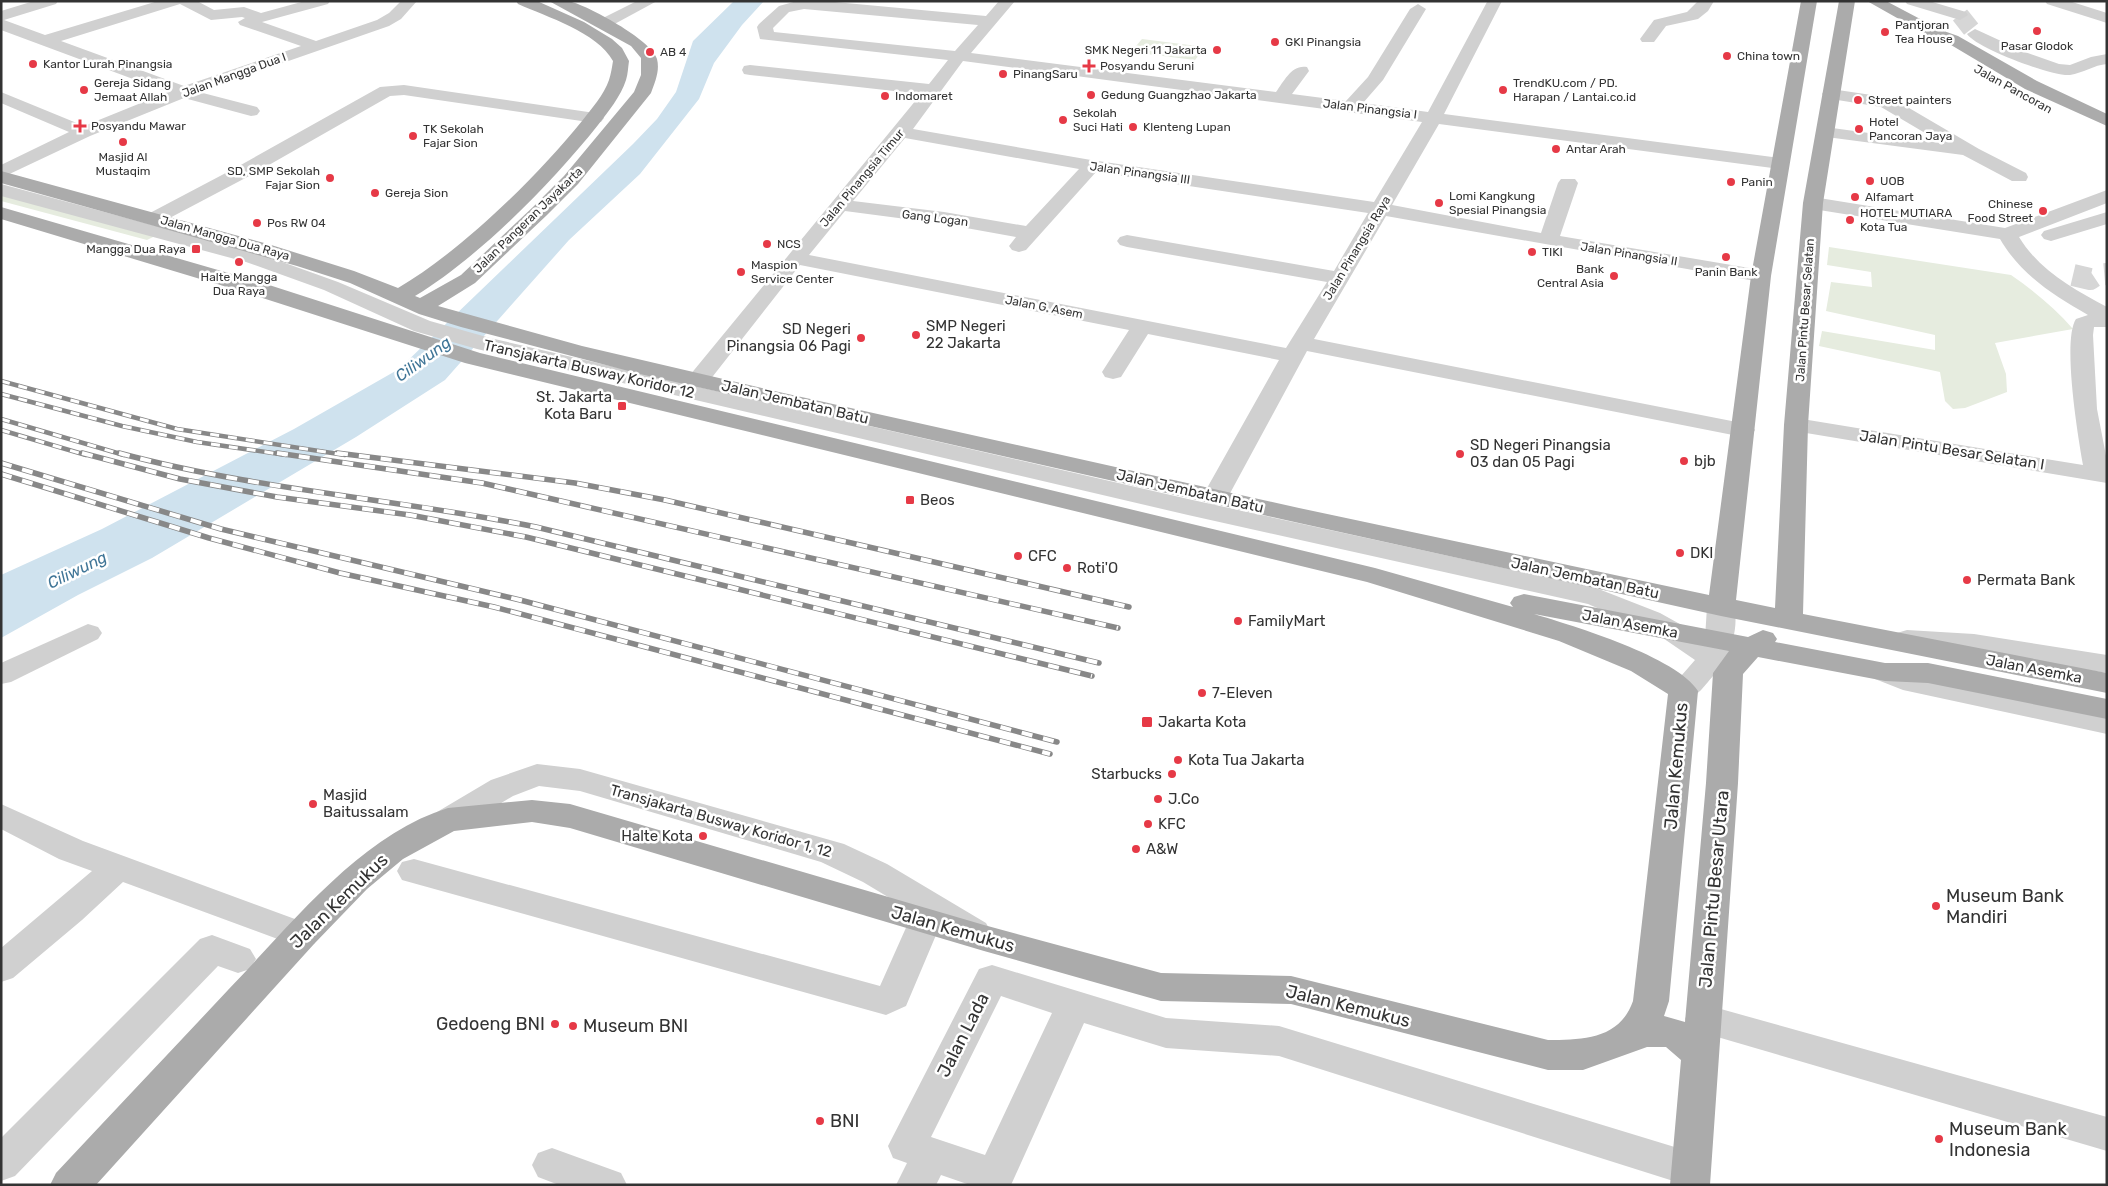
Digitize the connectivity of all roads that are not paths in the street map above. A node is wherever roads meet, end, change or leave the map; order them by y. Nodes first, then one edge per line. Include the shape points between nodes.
1 (51, 1) edge
2 (175, 1) edge
3 (185, 1) edge
4 (324, 1) edge
5 (410, 1) edge
6 (523, 1) edge
7 (556, 1) edge
8 (650, 1) edge
9 (1008, 1) edge
10 (1494, 1) edge
11 (1499, 1) edge
12 (1706, 1) edge
13 (1847, 1) edge
14 (1874, 1) edge
15 (1912, 1) edge
16 (2052, 1) edge
17 (2066, 1) edge
18 (1418, 9) dead end
19 (1808, 10) edge
20 (2107, 13) edge
21 (1960, 15) tunnel mouth
22 (1, 16) edge
23 (260, 18) junction
24 (2107, 18) edge
25 (990, 21) junction
26 (1, 24) edge
27 (603, 24) junction
28 (1935, 33) junction
29 (1975, 34) tunnel mouth
30 (1648, 39) dead end
31 (46, 40) junction
32 (316, 46) junction
33 (959, 56) junction
34 (2107, 59) edge
35 (750, 70) dead end
36 (2066, 70) junction
37 (1302, 71) dead end
38 (2107, 71) edge
39 (2038, 88) junction
40 (935, 90) junction
41 (184, 92) junction
42 (1831, 94) junction
43 (1, 97) edge
44 (1281, 97) junction
45 (1351, 106) junction
46 (250, 111) dead end
47 (1434, 117) junction
48 (596, 118) junction
49 (2107, 121) edge
50 (84, 132) junction
51 (901, 132) junction
52 (1824, 132) junction
53 (2107, 139) edge
54 (1972, 153) junction
55 (1780, 163) junction
56 (1091, 166) junction
57 (1, 172) edge
58 (1, 177) edge
59 (542, 177) junction
60 (2019, 177) dead end
61 (571, 180) junction
62 (1568, 183) dead end
63 (1, 190) edge
64 (2107, 196) edge
65 (1, 201) edge
66 (1813, 203) junction
67 (840, 206) junction
68 (1380, 209) junction
69 (1, 213) edge
70 (155, 218) junction
71 (2107, 218) edge
72 (1031, 233) junction
73 (2007, 234) junction
74 (1548, 240) junction
75 (1127, 241) dead end
76 (1017, 249) dead end
77 (795, 258) junction
78 (2073, 275) tunnel mouth
79 (1761, 276) junction
80 (1340, 278) junction
81 (400, 296) junction
82 (341, 315) junction
83 (2107, 316) edge
84 (2107, 320) edge
85 (416, 323) junction
86 (1142, 327) junction
87 (511, 334) joint
88 (1296, 350) junction
89 (479, 351) junction
90 (1113, 372) dead end
91 (698, 380) junction
92 (2096, 411) edge
93 (1796, 426) junction
94 (1743, 430) junction
95 (2100, 442) edge
96 (2102, 476) edge
97 (1216, 498) junction
98 (1375, 576) junction
99 (1721, 607) junction
100 (1789, 622) junction
101 (88, 633) dead end
102 (1676, 633) junction
103 (1870, 637) junction
104 (1750, 647) junction
105 (1721, 657) junction
106 (2107, 664) edge
107 (1886, 672) junction
108 (1, 674) edge
109 (2107, 683) edge
110 (1683, 690) junction
111 (2107, 709) edge
112 (2107, 724) edge
113 (1, 815) edge
114 (448, 820) junction
115 (118, 867) junction
116 (414, 871) dead end
117 (926, 922) junction
118 (302, 935) junction
119 (984, 938) junction
120 (238, 959) dead end
121 (2, 966) edge
122 (1074, 1005) junction
123 (1703, 1019) junction
124 (1633, 1035) junction
125 (1701, 1057) junction
126 (2107, 1134) edge
127 (1, 1164) edge
128 (552, 1165) dead end
129 (923, 1169) edge
130 (1691, 1177) edge
131 (70, 1185) edge
132 (608, 1185) edge

1 - 22 street
2 - 31 street
3 - 23 street via 211,15 244,12
4 - 23 street
5 - 32 street, Jalan Mangga Dua I via 395,16 383,22
6 - 48 main road, Jalan Pangeran Jayakarta via 612,46 620,61 621,75
7 - 27 main road, Jalan Pangeran Jayakarta
8 - 27 street
9 - 25 street, Jalan Pinangsia Timur
10 - 11 street, Jalan Pinangsia Raya
10 - 47 street, Jalan Pinangsia Raya
12 - 30 street via 1694,16 1660,23
13 - 42 main road, Jalan Pintu Besar Selatan
14 - 28 main road, Jalan Pancoran
15 - 21 street
16 - 24 street
17 - 20 street
18 - 45 street via 1374,80
19 - 55 main road
23 - 32 street via 246,22
25 - 33 street, Jalan Pinangsia Timur
25 - 33 street, Jalan Pinangsia I via 804,4 784,9 765,27 766,36
26 - 31 street
27 - 61 main road, Jalan Pangeran Jayakarta via 637,43 649,58 649,74 642,92
28 - 39 main road, Jalan Pancoran via 1952,39
28 - 53 main road, Jalan Pancoran via 1929,40
29 - 36 street via 2005,50
31 - 41 street
32 - 41 street, Jalan Mangga Dua I
33 - 40 street, Jalan Pinangsia Timur
33 - 44 street, Jalan Pinangsia I
34 - 36 street
35 - 40 street
36 - 39 street via 2064,78
37 - 44 street
38 - 39 street
39 - 49 main road, Jalan Pancoran
40 - 51 street, Jalan Pinangsia Timur
41 - 46 street
41 - 50 street, Jalan Mangga Dua I
42 - 52 main road, Jalan Pintu Besar Selatan
42 - 54 street via 1886,102
43 - 50 street
44 - 45 street, Jalan Pinangsia I
45 - 47 street, Jalan Pinangsia I
47 - 55 street, Jalan Pinangsia I
47 - 68 street, Jalan Pinangsia Raya
48 - 59 main road, Jalan Pangeran Jayakarta
48 - 70 street via 404,90 386,91
50 - 57 street, Jalan Mangga Dua I
51 - 56 street, Jalan Pinangsia III
51 - 67 street, Jalan Pinangsia Timur
52 - 54 street
52 - 66 main road, Jalan Pintu Besar Selatan
54 - 60 street
55 - 79 main road
56 - 68 street, Jalan Pinangsia III
56 - 72 street
58 - 70 main road, Jalan Mangga Dua Raya
59 - 61 main road
59 - 81 main road, Jalan Pangeran Jayakarta via 443,268
61 - 85 main road, Jalan Pangeran Jayakarta via 468,279
62 - 74 street
63 - 85 street via 253,258 344,291
64 - 73 street
65 - 82 street via 230,267 325,300
66 - 73 street
66 - 93 main road, Jalan Pintu Besar Selatan
67 - 72 street, Gang Logan via 944,218
67 - 77 street, Jalan Pinangsia Timur
68 - 74 street, Jalan Pinangsia II
68 - 80 street, Jalan Pinangsia Raya
69 - 82 main road, Jalan Mangga Dua Raya
70 - 81 main road, Jalan Mangga Dua Raya via 314,264
71 - 78 street via 2034,242 2053,268
72 - 76 street
73 - 83 street via 2026,262 2043,277
74 - 79 street, Jalan Pinangsia II
75 - 80 street
77 - 86 street, Jalan G. Asem
77 - 91 street, Jalan Pinangsia Timur
79 - 94 main road
80 - 88 street, Jalan Pinangsia Raya
81 - 85 main road, Jalan Mangga Dua Raya
82 - 85 main road, Jalan Mangga Dua Raya
84 - 92 street via 2084,324
85 - 87 main road, Jalan Mangga Dua Raya via 443,315
85 - 89 main road
86 - 88 street, Jalan G. Asem
86 - 90 street
87 - 91 main road, Jalan Jembatan Batu
88 - 94 street, Jalan G. Asem
88 - 97 street, Jalan Pinangsia Raya
89 - 98 main road
89 - 102 street, Transjakarta Busway Koridor 12 via 1596,597 1646,615
91 - 97 main road, Jalan Jembatan Batu
92 - 95 street
93 - 96 street, Jalan Pintu Besar Selatan I
93 - 100 main road, Jalan Pintu Besar Selatan
94 - 99 main road
95 - 96 street
97 - 99 main road, Jalan Jembatan Batu
98 - 102 main road, Jalan Asemka
98 - 110 main road via 1563,632 1629,659
99 - 100 main road, Jalan Jembatan Batu
99 - 105 street
100 - 103 main road, Jalan Jembatan Batu
100 - 104 main road
101 - 108 street
102 - 105 street, Transjakarta Busway Koridor 12
103 - 106 street, Jalan Asemka via 1974,643
103 - 109 main road, Jalan Asemka
104 - 105 main road
104 - 107 main road, Jalan Asemka
105 - 110 street
105 - 123 main road, Jalan Pintu Besar Utara via 1724,756
107 - 111 main road, Jalan Asemka via 1928,673
107 - 112 street, Jalan Asemka via 1913,683
110 - 124 main road, Jalan Kemukus via 1652,1001
113 - 115 street via 71,850
114 - 117 main road, Jalan Kemukus via 532,811 570,816
114 - 118 main road, Jalan Kemukus via 391,850 355,880
114 - 119 street, Transjakarta Busway Koridor 1, 12 via 502,788 537,775 580,780 832,853 875,873
115 - 118 street
115 - 121 street
116 - 117 street via 886,1001 893,996
117 - 119 main road, Jalan Kemukus
118 - 131 main road, Jalan Kemukus
119 - 124 main road, Jalan Kemukus via 1161,987 1291,990 1548,1055 1585,1055
120 - 127 street via 212,949
122 - 129 street, Jalan Lada via 995,1176
122 - 129 street, Jalan Lada via 992,979 907,1146
122 - 130 street, Jalan Lada via 1166,1033 1279,1040
123 - 125 main road, Jalan Pintu Besar Utara
123 - 126 street
124 - 125 main road via 1652,1030 1674,1033 1689,1042
125 - 130 main road, Jalan Pintu Besar Utara
128 - 132 street

